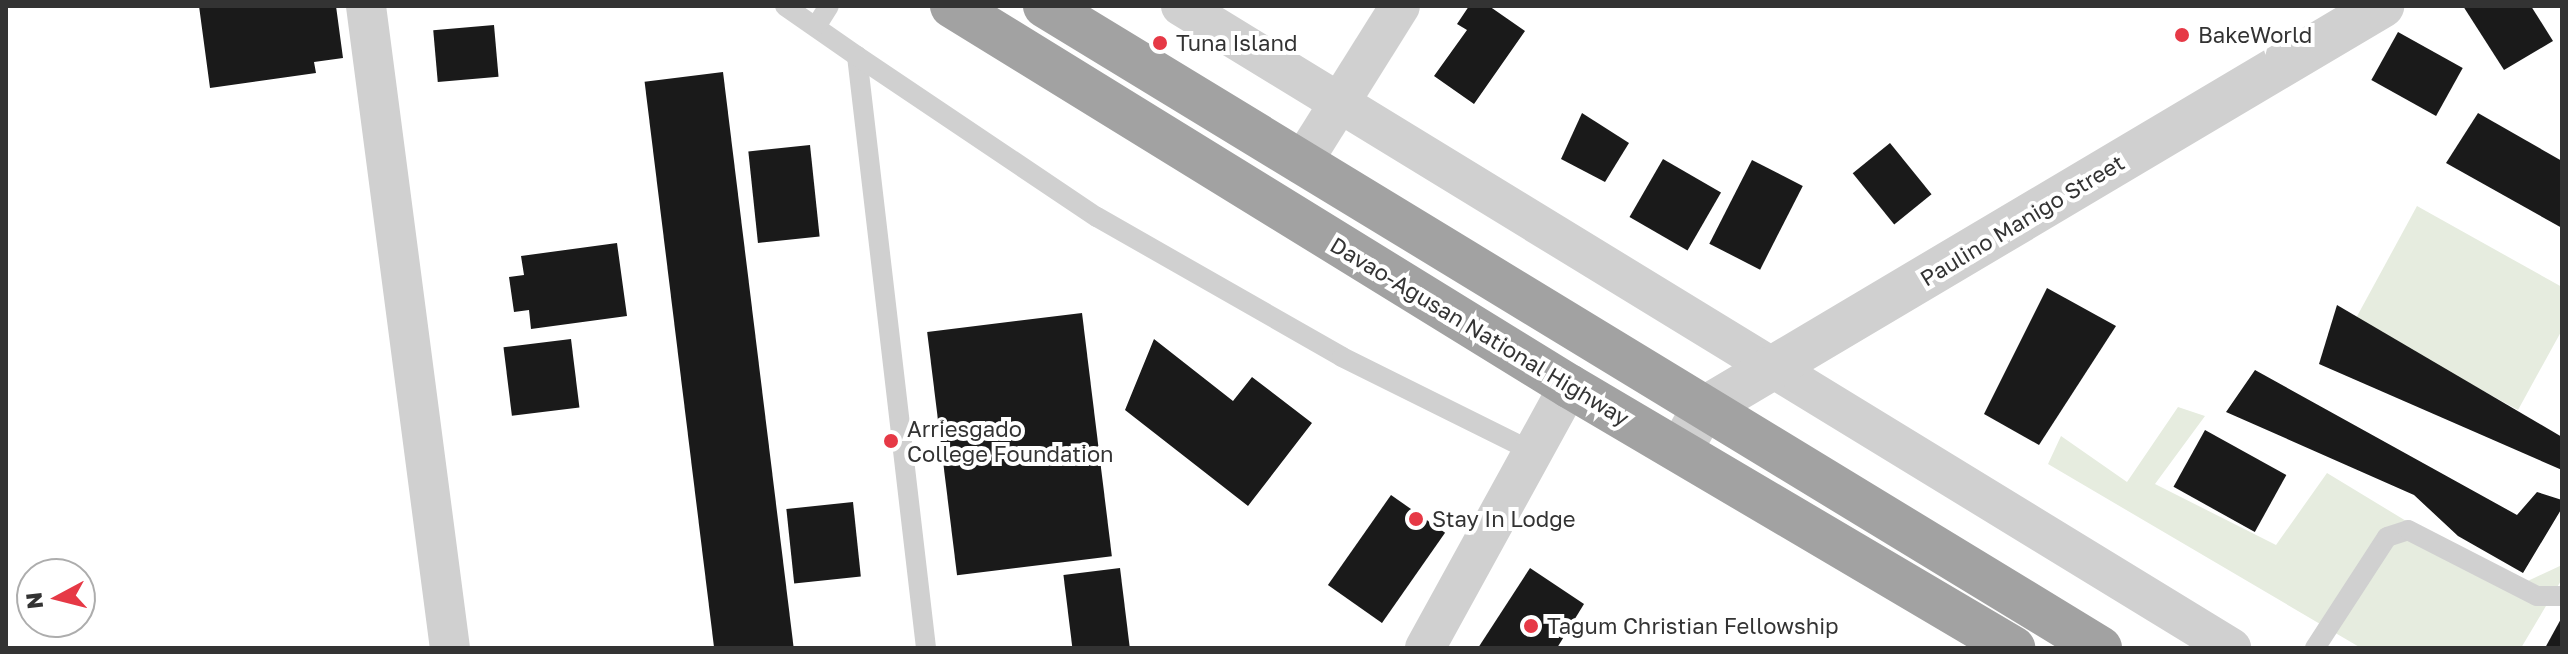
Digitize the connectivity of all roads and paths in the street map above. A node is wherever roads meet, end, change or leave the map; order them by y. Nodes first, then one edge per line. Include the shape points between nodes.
1 (366, 6) edge
2 (785, 6) edge
3 (829, 6) edge
4 (952, 6) edge
5 (1045, 6) edge
6 (1181, 6) edge
7 (1400, 6) edge
8 (2382, 6) edge
9 (817, 25) junction
10 (857, 56) junction
11 (1339, 103) junction
12 (1301, 164) junction
13 (1773, 368) junction
14 (1569, 386) junction
15 (1703, 409) junction
16 (1680, 451) junction
17 (1535, 453) junction
18 (2562, 596) edge
19 (450, 648) edge
20 (926, 648) edge
21 (1425, 648) edge
22 (2013, 648) edge
23 (2100, 648) edge
24 (2231, 648) edge
25 (2315, 648) edge

1 - 19 street
2 - 9 lane
3 - 9 lane
4 - 14 highway, Davao-Agusan National Highway
5 - 12 highway
6 - 11 street
7 - 11 street
8 - 13 street, Paulino Manigo Street
9 - 10 lane
10 - 17 lane via 1097,217 1342,357
10 - 20 lane
11 - 12 street
11 - 13 street
12 - 15 highway
13 - 15 street, Paulino Manigo Street
13 - 24 street
14 - 16 highway, Davao-Agusan National Highway
14 - 17 street
15 - 16 street
15 - 23 highway
16 - 22 highway, Davao-Agusan National Highway
17 - 21 street
18 - 25 lane via 2537,596 2408,530 2387,537

